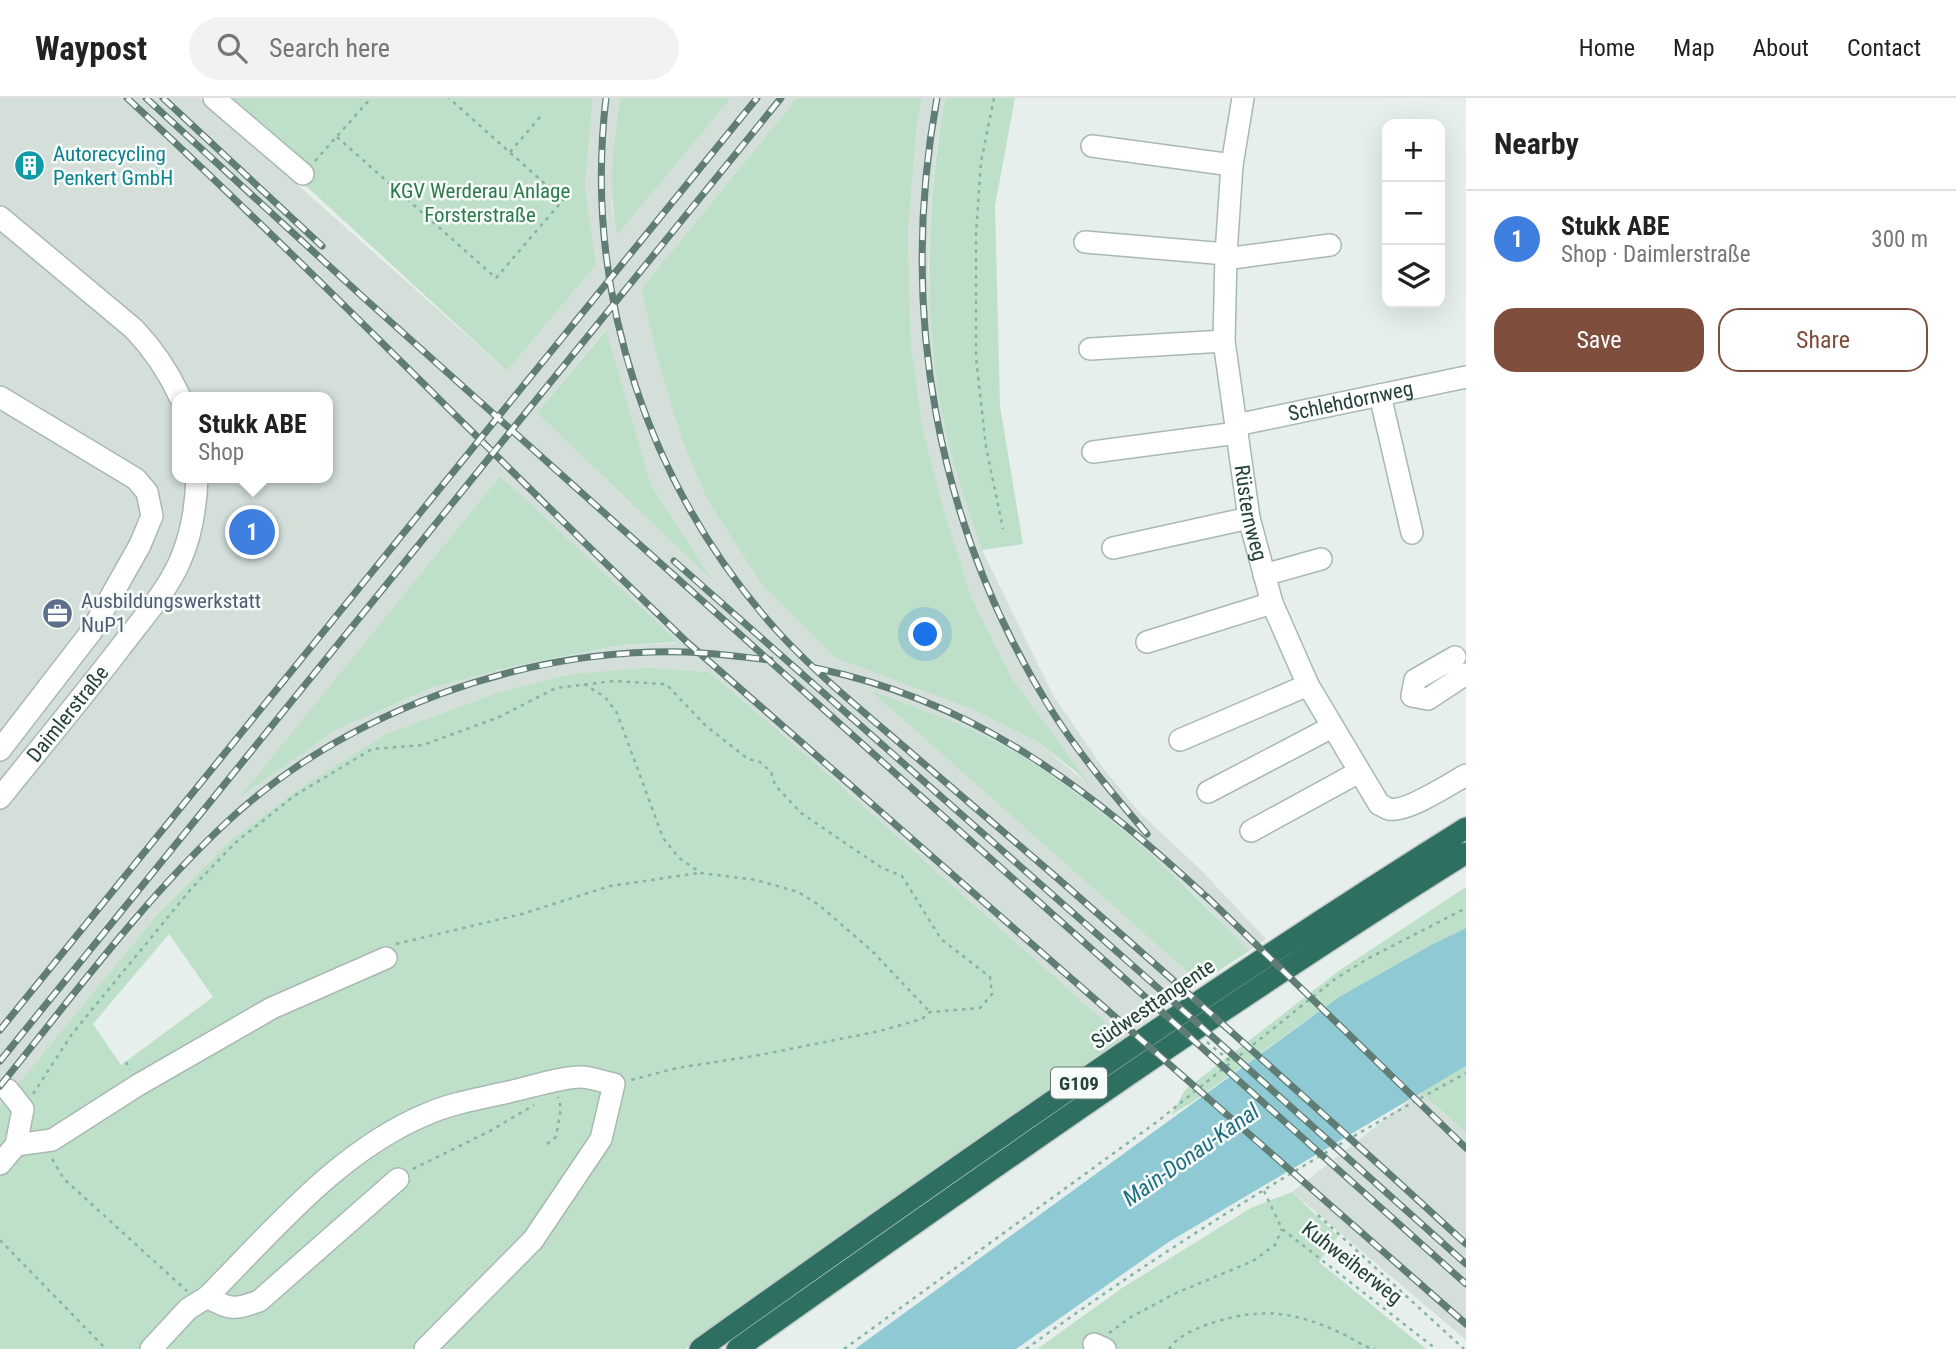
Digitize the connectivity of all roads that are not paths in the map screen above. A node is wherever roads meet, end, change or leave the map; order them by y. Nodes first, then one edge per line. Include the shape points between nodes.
1 (214, 98) edge
2 (1242, 98) edge
3 (1092, 146) dead end
4 (1233, 165) junction
5 (303, 174) road end
6 (0, 217) edge
7 (1085, 242) dead end
8 (1330, 245) dead end
9 (1225, 257) junction
10 (1224, 341) junction
11 (1090, 349) dead end
12 (1466, 377) edge
13 (178, 392) edge
14 (1380, 395) junction
15 (0, 397) edge
16 (1237, 429) junction
17 (1093, 452) dead end
18 (197, 483) edge
19 (1249, 518) junction
20 (1412, 533) dead end
21 (1113, 548) dead end
22 (1321, 559) dead end
23 (1264, 575) junction
24 (1272, 603) junction
25 (1147, 642) dead end
26 (1308, 685) junction
27 (1332, 727) junction
28 (1180, 740) dead end
29 (0, 750) edge
30 (1359, 772) junction
31 (1466, 775) edge
32 (1208, 792) dead end
33 (0, 798) edge
34 (1466, 828) edge
35 (1251, 831) dead end
36 (1466, 853) edge
37 (386, 958) road end
38 (8, 1090) dead end
39 (16, 1145) junction
40 (0, 1164) edge
41 (398, 1179) road end
42 (203, 1300) junction
43 (151, 1349) edge
44 (425, 1349) edge
45 (700, 1349) edge
46 (737, 1349) edge

1 - 5 street
2 - 4 street, Rüsternweg
3 - 4 street
4 - 9 street, Rüsternweg
6 - 13 street via 134,329 169,373
7 - 9 street
8 - 9 street
9 - 10 street, Rüsternweg
10 - 11 street
10 - 16 street, Rüsternweg
12 - 14 street, Schlehdornweg
14 - 16 street, Schlehdornweg
14 - 20 street
15 - 29 street via 136,479 147,492 152,516 91,632
16 - 17 street, Schlehdornweg
16 - 19 street, Rüsternweg
18 - 33 street, Daimlerstraße via 190,532 168,584
19 - 21 street
19 - 23 street, Rüsternweg
22 - 23 street
23 - 24 street, Rüsternweg
24 - 25 street
24 - 26 street, Rüsternweg
26 - 27 street, Rüsternweg
26 - 28 street
27 - 30 street, Rüsternweg
27 - 32 street
30 - 31 street, Rüsternweg via 1387,809 1414,803
30 - 35 street
34 - 45 highway, Südwesttangente / G109 via 1164,1025
36 - 46 highway, G109 via 1195,1031
37 - 39 street via 272,1008 52,1140
38 - 39 street via 23,1109
39 - 40 street
41 - 42 street via 259,1301 237,1309
42 - 43 street via 188,1309
42 - 44 street via 345,1163 409,1123 456,1103 563,1080 581,1077 614,1084 601,1139 533,1240

